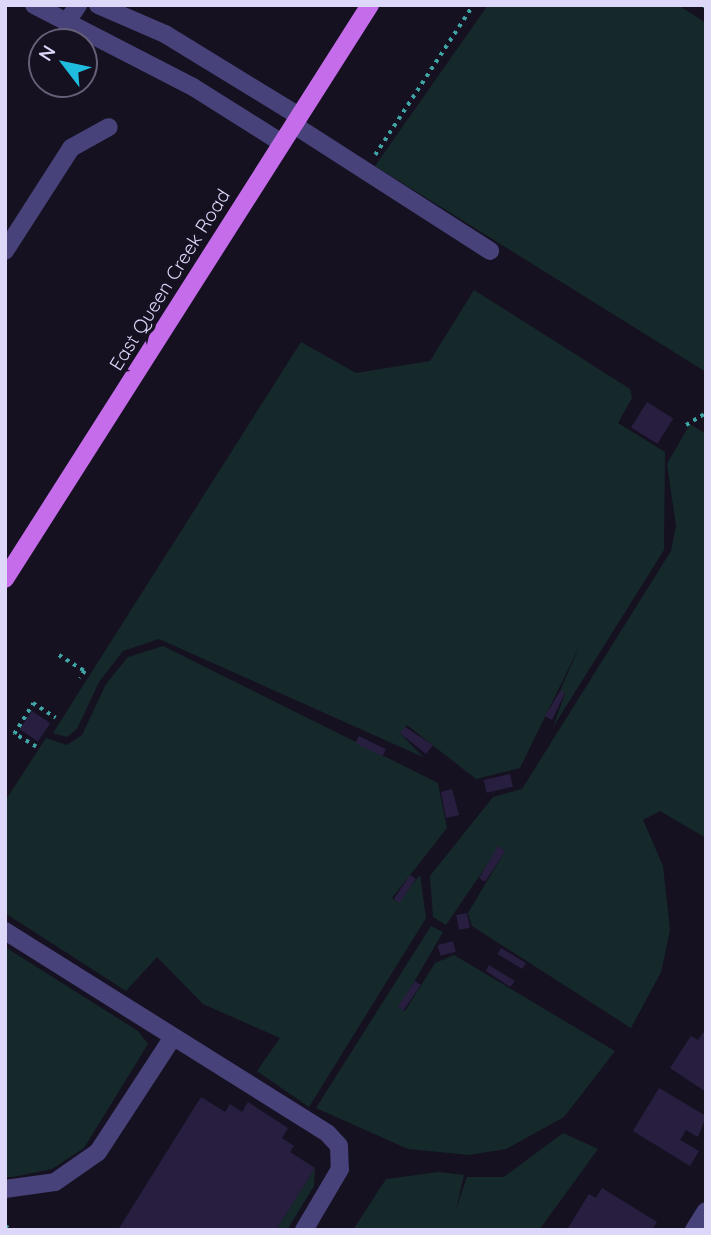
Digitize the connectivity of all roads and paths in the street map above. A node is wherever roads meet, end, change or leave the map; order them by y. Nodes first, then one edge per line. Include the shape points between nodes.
1 (34, 5) edge
2 (78, 5) edge
3 (98, 5) edge
4 (370, 5) edge
5 (473, 5) edge
6 (66, 23) junction
7 (297, 120) junction
8 (109, 127) dead end
9 (282, 143) junction
10 (368, 168) junction
11 (5, 251) edge
12 (490, 251) dead end
13 (706, 412) edge
14 (686, 425) dead end
15 (5, 579) edge
16 (59, 655) dead end
17 (80, 679) dead end
18 (56, 718) dead end
19 (36, 747) dead end
20 (5, 931) edge
21 (173, 1037) junction
22 (5, 1189) edge
23 (706, 1211) edge
24 (5, 1226) edge
25 (12, 1230) edge
26 (304, 1230) edge
27 (694, 1230) edge

1 - 6 street
2 - 6 street
3 - 7 street via 164,34
4 - 7 main road, East Queen Creek Road
5 - 10 path
6 - 9 street via 193,87
7 - 9 main road, East Queen Creek Road
7 - 10 street
8 - 11 street via 71,148
9 - 15 main road, East Queen Creek Road
10 - 12 street
13 - 14 path
16 - 17 path via 85,671
18 - 19 path via 33,703 14,734
20 - 21 street
21 - 22 street via 98,1152 55,1182
21 - 26 street via 316,1125 338,1146 340,1169
23 - 27 street
24 - 25 path

